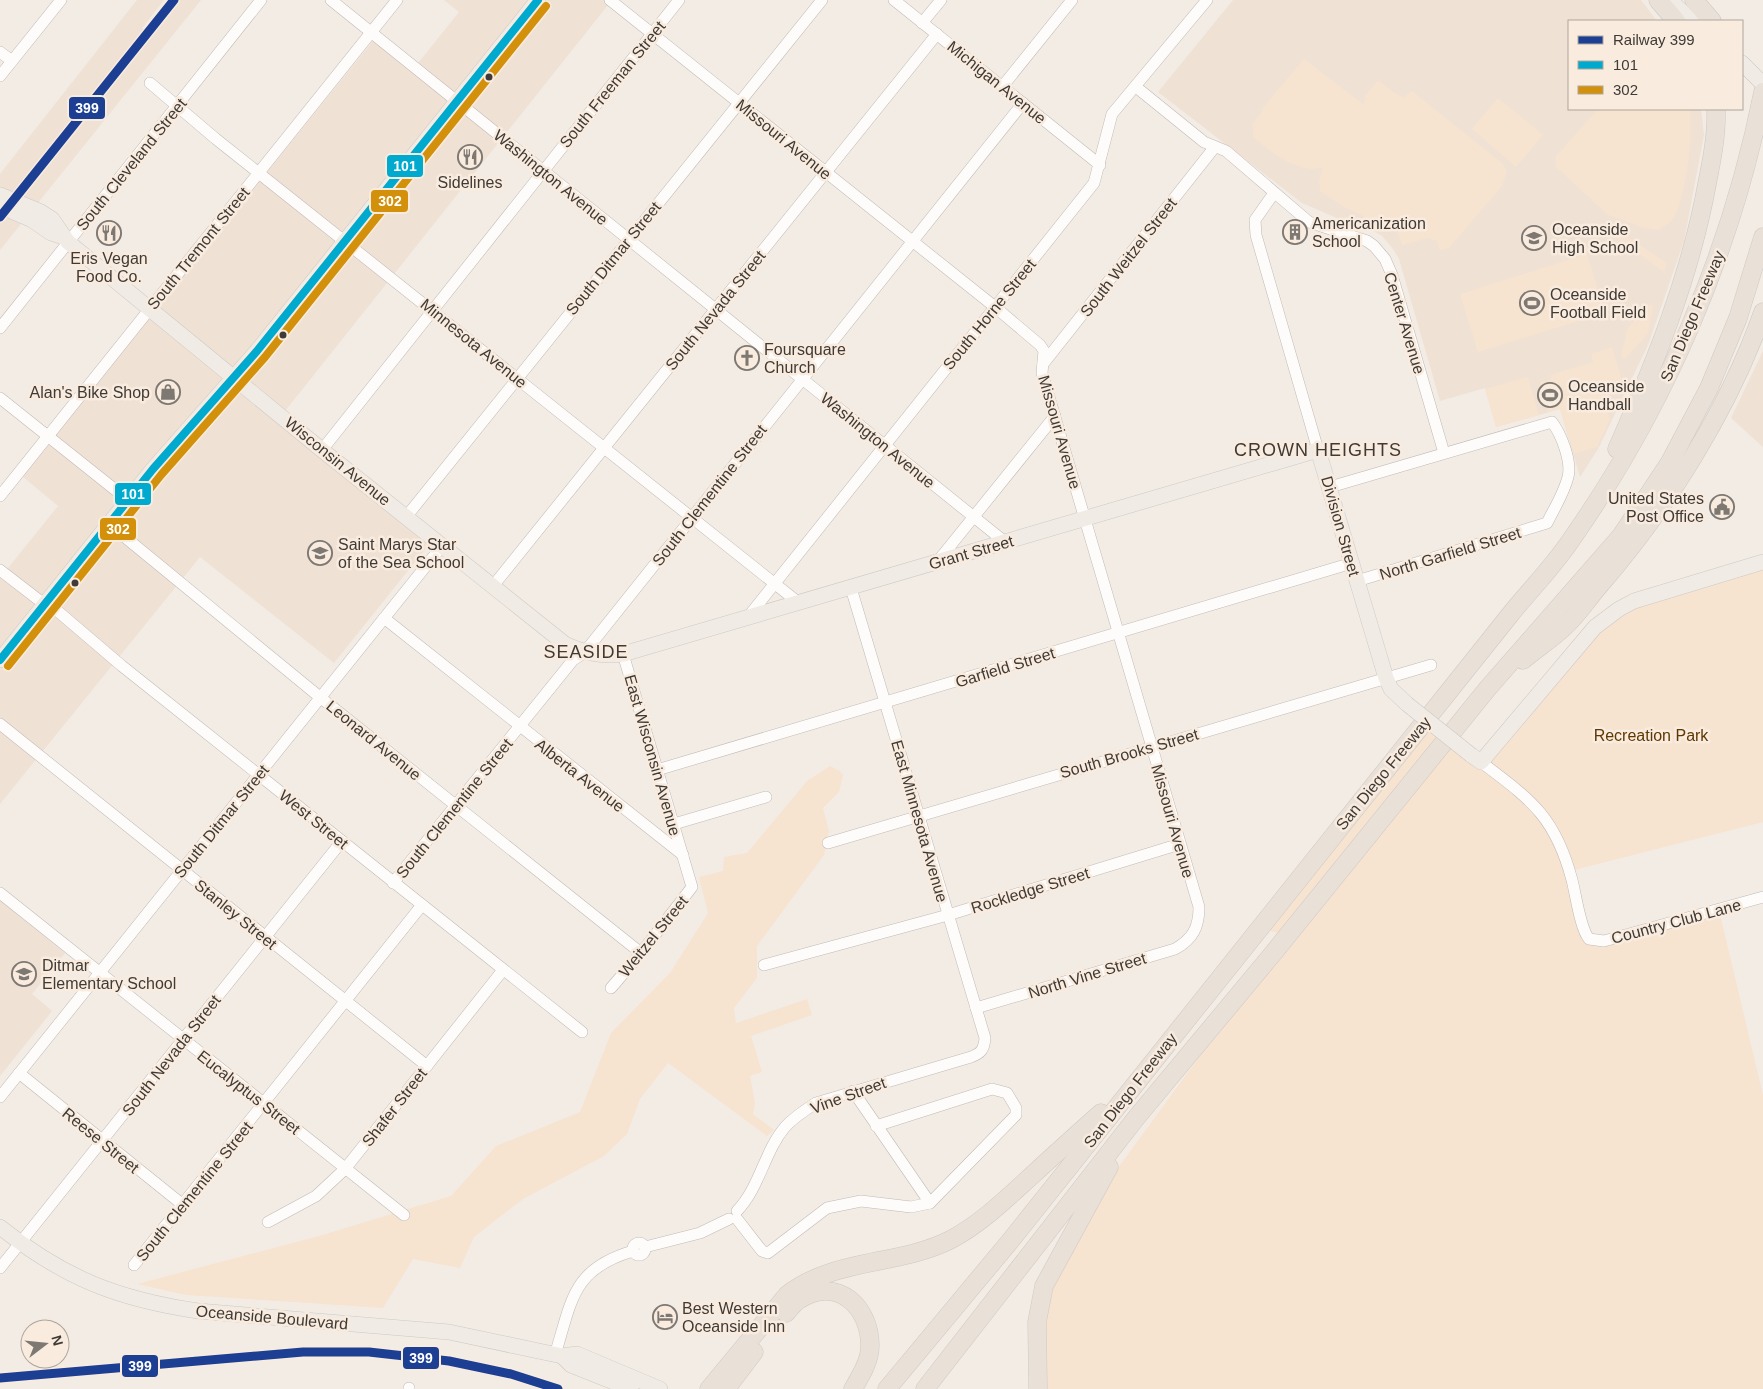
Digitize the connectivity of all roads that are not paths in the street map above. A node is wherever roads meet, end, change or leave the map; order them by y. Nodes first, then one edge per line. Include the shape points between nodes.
1 (61, 0) edge
2 (261, 0) edge
3 (331, 0) edge
4 (397, 0) edge
5 (538, 0) edge
6 (610, 0) edge
7 (679, 0) edge
8 (822, 0) edge
9 (894, 0) edge
10 (941, 0) edge
11 (1072, 0) edge
12 (1207, 0) edge
13 (1658, 0) edge
14 (1670, 0) edge
15 (1685, 0) edge
16 (1694, 0) edge
17 (1675, 20) edge
18 (1691, 20) edge
19 (1709, 20) edge
20 (1709, 20) edge
21 (922, 23) junction
22 (371, 32) junction
23 (652, 33) junction
24 (937, 34) junction
25 (0, 52) edge
26 (1745, 60) edge
27 (12, 61) junction
28 (1763, 70) edge
29 (0, 76) edge
30 (150, 83) dead end
31 (1763, 84) edge
32 (1002, 87) junction
33 (1136, 87) junction
34 (1763, 92) edge
35 (456, 102) junction
36 (739, 102) junction
37 (1023, 104) junction
38 (177, 106) junction
39 (1716, 110) edge
40 (1214, 148) junction
41 (1100, 165) junction
42 (543, 171) junction
43 (260, 172) junction
44 (826, 172) junction
45 (1274, 193) junction
46 (0, 195) edge
47 (0, 206) edge
48 (1763, 237) edge
49 (628, 238) junction
50 (66, 239) junction
51 (912, 240) junction
52 (346, 241) junction
53 (995, 306) junction
54 (149, 308) junction
55 (432, 309) junction
56 (715, 311) junction
57 (1763, 312) edge
58 (0, 328) edge
59 (1042, 365) junction
60 (235, 377) junction
61 (518, 378) junction
62 (801, 379) junction
63 (0, 398) edge
64 (1055, 416) junction
65 (47, 437) junction
66 (885, 446) junction
67 (605, 448) junction
68 (322, 450) junction
69 (1318, 450) junction
70 (1444, 453) junction
71 (1330, 487) junction
72 (0, 496) edge
73 (128, 500) junction
74 (1592, 508) junction
75 (406, 516) junction
76 (692, 517) junction
77 (974, 517) junction
78 (1085, 519) junction
79 (109, 524) junction
80 (1006, 542) junction
81 (442, 546) junction
82 (938, 561) junction
83 (1763, 562) edge
84 (1352, 563) junction
85 (0, 570) edge
86 (1357, 580) junction
87 (775, 584) junction
88 (493, 586) junction
89 (851, 588) junction
90 (799, 602) junction
91 (44, 604) junction
92 (748, 617) junction
93 (384, 618) junction
94 (1118, 633) junction
95 (584, 653) junction
96 (623, 654) junction
97 (0, 660) edge
98 (1431, 665) dead end
99 (1386, 678) junction
100 (1488, 688) junction
101 (321, 698) junction
102 (885, 702) junction
103 (0, 724) edge
104 (520, 727) junction
105 (1438, 728) joint
106 (1152, 747) junction
107 (1476, 758) junction
108 (657, 770) junction
109 (259, 774) junction
110 (766, 797) dead end
111 (456, 805) junction
112 (918, 816) junction
113 (674, 824) junction
114 (342, 841) junction
115 (828, 843) dead end
116 (1180, 844) junction
117 (683, 855) junction
118 (182, 871) junction
119 (393, 883) junction
120 (0, 893) edge
121 (1763, 897) edge
122 (422, 905) junction
123 (948, 914) junction
124 (1194, 934) joint
125 (265, 938) junction
126 (641, 953) junction
127 (764, 965) dead end
128 (503, 970) junction
129 (100, 973) junction
130 (611, 988) dead end
131 (346, 1002) junction
132 (976, 1008) junction
133 (582, 1032) dead end
134 (183, 1040) junction
135 (981, 1053) joint
136 (427, 1066) junction
137 (19, 1074) junction
138 (1140, 1077) junction
139 (853, 1091) junction
140 (0, 1097) edge
141 (264, 1104) junction
142 (1136, 1118) junction
143 (876, 1126) junction
144 (103, 1142) junction
145 (345, 1169) junction
146 (930, 1203) junction
147 (183, 1205) junction
148 (404, 1215) dead end
149 (734, 1217) junction
150 (268, 1222) dead end
151 (0, 1227) edge
152 (20, 1243) junction
153 (134, 1265) dead end
154 (0, 1268) edge
155 (558, 1355) junction
156 (631, 1389) edge
157 (660, 1389) edge
158 (709, 1389) edge
159 (726, 1389) edge
160 (853, 1389) edge
161 (887, 1389) edge
162 (924, 1389) edge
163 (1038, 1389) edge

1 - 27 street
2 - 38 street, South Cleveland Street
3 - 22 street, Washington Avenue
4 - 22 street, South Tremont Street
5 - 35 main road
6 - 23 street, Missouri Avenue
7 - 23 street, South Freeman Street
8 - 36 street, South Ditmar Street
9 - 21 street, Michigan Avenue
10 - 21 street
11 - 32 street
12 - 33 street, South Horne Street
13 - 17 highway
14 - 18 main road
15 - 19 main road
16 - 20 highway
21 - 24 street, Michigan Avenue
22 - 35 street, Washington Avenue
22 - 43 street, South Tremont Street
23 - 36 street, Missouri Avenue
23 - 42 street, South Freeman Street
24 - 32 street, Michigan Avenue
24 - 44 street, South Nevada Street
25 - 27 street
26 - 28 main road
26 - 31 main road
27 - 29 street
30 - 38 street, Minnesota Avenue
32 - 37 street, Michigan Avenue
33 - 40 street, Center Avenue
33 - 41 street, South Horne Street via 1112,114
34 - 74 highway, San Diego Freeway via 1738,197 1695,317 1645,422
35 - 42 street, Washington Avenue
35 - 52 main road
36 - 44 street, Missouri Avenue
36 - 49 street, South Ditmar Street
37 - 41 street, Michigan Avenue
37 - 51 street, South Clementine Street
38 - 43 street, Minnesota Avenue
38 - 50 street, South Cleveland Street
39 - 74 highway via 1706,194 1684,280 1655,361
40 - 45 street, Center Avenue via 1226,152
40 - 59 street, South Weitzel Street
41 - 53 street, South Horne Street via 1094,183
42 - 49 street, Washington Avenue
42 - 55 street, South Freeman Street
43 - 52 street, Minnesota Avenue
43 - 54 street, South Tremont Street
44 - 51 street, Missouri Avenue
44 - 56 street, South Nevada Street
45 - 69 street, Division Street via 1256,220 1256,235
45 - 70 street, Center Avenue via 1309,222 1367,241 1385,259
46 - 50 main road, Wisconsin Avenue via 52,219
47 - 50 main road, Wisconsin Avenue
48 - 100 highway, San Diego Freeway via 1734,327 1709,388 1670,462 1621,536
49 - 56 street, Washington Avenue
49 - 61 street, South Ditmar Street
50 - 54 main road, Wisconsin Avenue
50 - 58 street, South Cleveland Street
51 - 53 street, Missouri Avenue
51 - 62 street, South Clementine Street
52 - 55 street, Minnesota Avenue
52 - 60 main road
53 - 59 street, Missouri Avenue via 1040,344 1044,351
53 - 66 street, South Horne Street
54 - 60 main road, Wisconsin Avenue
54 - 65 street, South Tremont Street
55 - 61 street, Minnesota Avenue
55 - 68 street, South Freeman Street
56 - 62 street, Washington Avenue
56 - 67 street, South Nevada Street
57 - 100 highway via 1718,411 1679,480 1632,549 1563,628
59 - 64 street, Missouri Avenue
60 - 68 main road, Wisconsin Avenue
60 - 73 main road via 205,407
61 - 67 street, Minnesota Avenue
61 - 75 street, South Ditmar Street
62 - 66 street, Washington Avenue
62 - 76 street, South Clementine Street
63 - 65 street
64 - 77 street
64 - 78 street, Missouri Avenue
65 - 72 street, South Tremont Street
65 - 73 street
66 - 77 street, Washington Avenue
66 - 87 street, South Horne Street
67 - 76 street, Minnesota Avenue
67 - 88 street, South Nevada Street
68 - 75 main road, Wisconsin Avenue
69 - 71 main road, Division Street
69 - 78 main road, Grant Street
70 - 71 street
70 - 86 street, North Garfield Street via 1552,422 1558,430 1569,466 1568,477 1547,523 1542,526
71 - 84 main road, Division Street
73 - 79 main road
74 - 138 highway, San Diego Freeway via 1570,542
75 - 81 main road, Wisconsin Avenue
76 - 87 street, Minnesota Avenue
76 - 95 street, South Clementine Street
77 - 80 street, Washington Avenue
77 - 82 street
78 - 80 main road, Grant Street
78 - 94 street, Missouri Avenue
79 - 91 main road
79 - 101 street, Leonard Avenue
80 - 82 main road, Grant Street
81 - 88 main road, Wisconsin Avenue
81 - 93 street, South Ditmar Street
82 - 89 main road, Grant Street
83 - 107 main road via 1628,604 1610,615
84 - 86 main road, Division Street
84 - 94 street, Garfield Street
85 - 91 street, West Street
86 - 99 main road, Division Street
87 - 90 street, Minnesota Avenue
87 - 92 street, South Horne Street
88 - 95 main road, Wisconsin Avenue via 565,644
89 - 90 main road, Grant Street
89 - 102 street, East Minnesota Avenue
90 - 92 main road, Grant Street
91 - 97 main road
91 - 109 street, West Street via 54,608
92 - 96 main road, Grant Street
93 - 101 street, South Ditmar Street
93 - 104 street, Alberta Avenue
94 - 102 street, Garfield Street
94 - 106 street, Missouri Avenue
95 - 96 main road, Wisconsin Avenue
95 - 104 street, South Clementine Street via 573,660
96 - 108 street, East Wisconsin Avenue
98 - 99 street, South Brooks Street
99 - 105 main road, Division Street, bridge via 1391,689
99 - 106 street, South Brooks Street
100 - 142 highway, San Diego Freeway
101 - 109 street, South Ditmar Street
101 - 111 street, Leonard Avenue
102 - 108 street, Garfield Street
102 - 112 street, East Minnesota Avenue
103 - 118 street, Stanley Street
104 - 111 street, South Clementine Street
104 - 117 street, Alberta Avenue
105 - 107 main road, Country Club Lane, bridge
106 - 112 street, South Brooks Street
106 - 116 street, Missouri Avenue
107 - 121 street, Country Club Lane via 1528,798 1551,824 1565,856 1589,939 1604,941
108 - 113 street, East Wisconsin Avenue
109 - 114 street, West Street
109 - 118 street, South Ditmar Street
110 - 113 street
111 - 119 street, South Clementine Street
111 - 126 street, Leonard Avenue
112 - 115 street, South Brooks Street
112 - 123 street, East Minnesota Avenue
113 - 117 street, East Wisconsin Avenue
114 - 119 street, West Street
114 - 125 street, South Nevada Street
116 - 123 street, Rockledge Street
116 - 124 street, Missouri Avenue via 1199,907
117 - 126 street, Weitzel Street via 692,887
118 - 125 street, Stanley Street
118 - 129 street, South Ditmar Street
119 - 122 street, West Street
120 - 129 street, Eucalyptus Street
122 - 128 street, West Street
122 - 131 street, South Clementine Street
123 - 127 street, Rockledge Street
123 - 132 street, East Minnesota Avenue
124 - 132 street, North Vine Street via 1176,949
125 - 131 street, Stanley Street
125 - 134 street, South Nevada Street
126 - 130 street, Weitzel Street
128 - 133 street, West Street
128 - 136 street, Shafer Street
129 - 134 street, Eucalyptus Street
129 - 137 street, South Ditmar Street
131 - 136 street, Stanley Street
131 - 141 street, South Clementine Street
132 - 135 street, East Minnesota Avenue via 985,1038
134 - 141 street, Eucalyptus Street
134 - 144 street, South Nevada Street
135 - 139 street, Vine Street
136 - 145 street, Shafer Street
137 - 140 street, South Ditmar Street
137 - 144 street, Reese Street
138 - 158 highway via 1006,1199 951,1239 928,1249 822,1274 801,1284 787,1296
138 - 161 highway, San Diego Freeway
139 - 143 street
139 - 149 street, Vine Street via 816,1103 784,1128 752,1193
141 - 145 street, Eucalyptus Street
141 - 147 street, South Clementine Street
142 - 162 highway, San Diego Freeway
142 - 163 highway via 1044,1286 1037,1322
143 - 146 street
143 - 146 street via 992,1089 1007,1093 1016,1108 1016,1115
144 - 147 street, Reese Street
144 - 152 street, South Nevada Street
145 - 148 street, Eucalyptus Street
145 - 150 street, Shafer Street via 316,1196
146 - 149 street via 910,1207 861,1201 827,1208 768,1253 762,1251
147 - 153 street, South Clementine Street
149 - 155 street, Vine Street via 700,1233 645,1247 641,1255 633,1251 601,1263 586,1276 574,1295
151 - 152 main road, Oceanside Boulevard
152 - 154 street, South Nevada Street
152 - 155 main road, Oceanside Boulevard via 91,1285 160,1305 449,1332
155 - 156 main road, Oceanside Boulevard via 571,1365
155 - 157 main road, Oceanside Boulevard via 577,1354
159 - 160 highway via 780,1318 800,1299 822,1291 851,1299 864,1322 870,1347 864,1372

